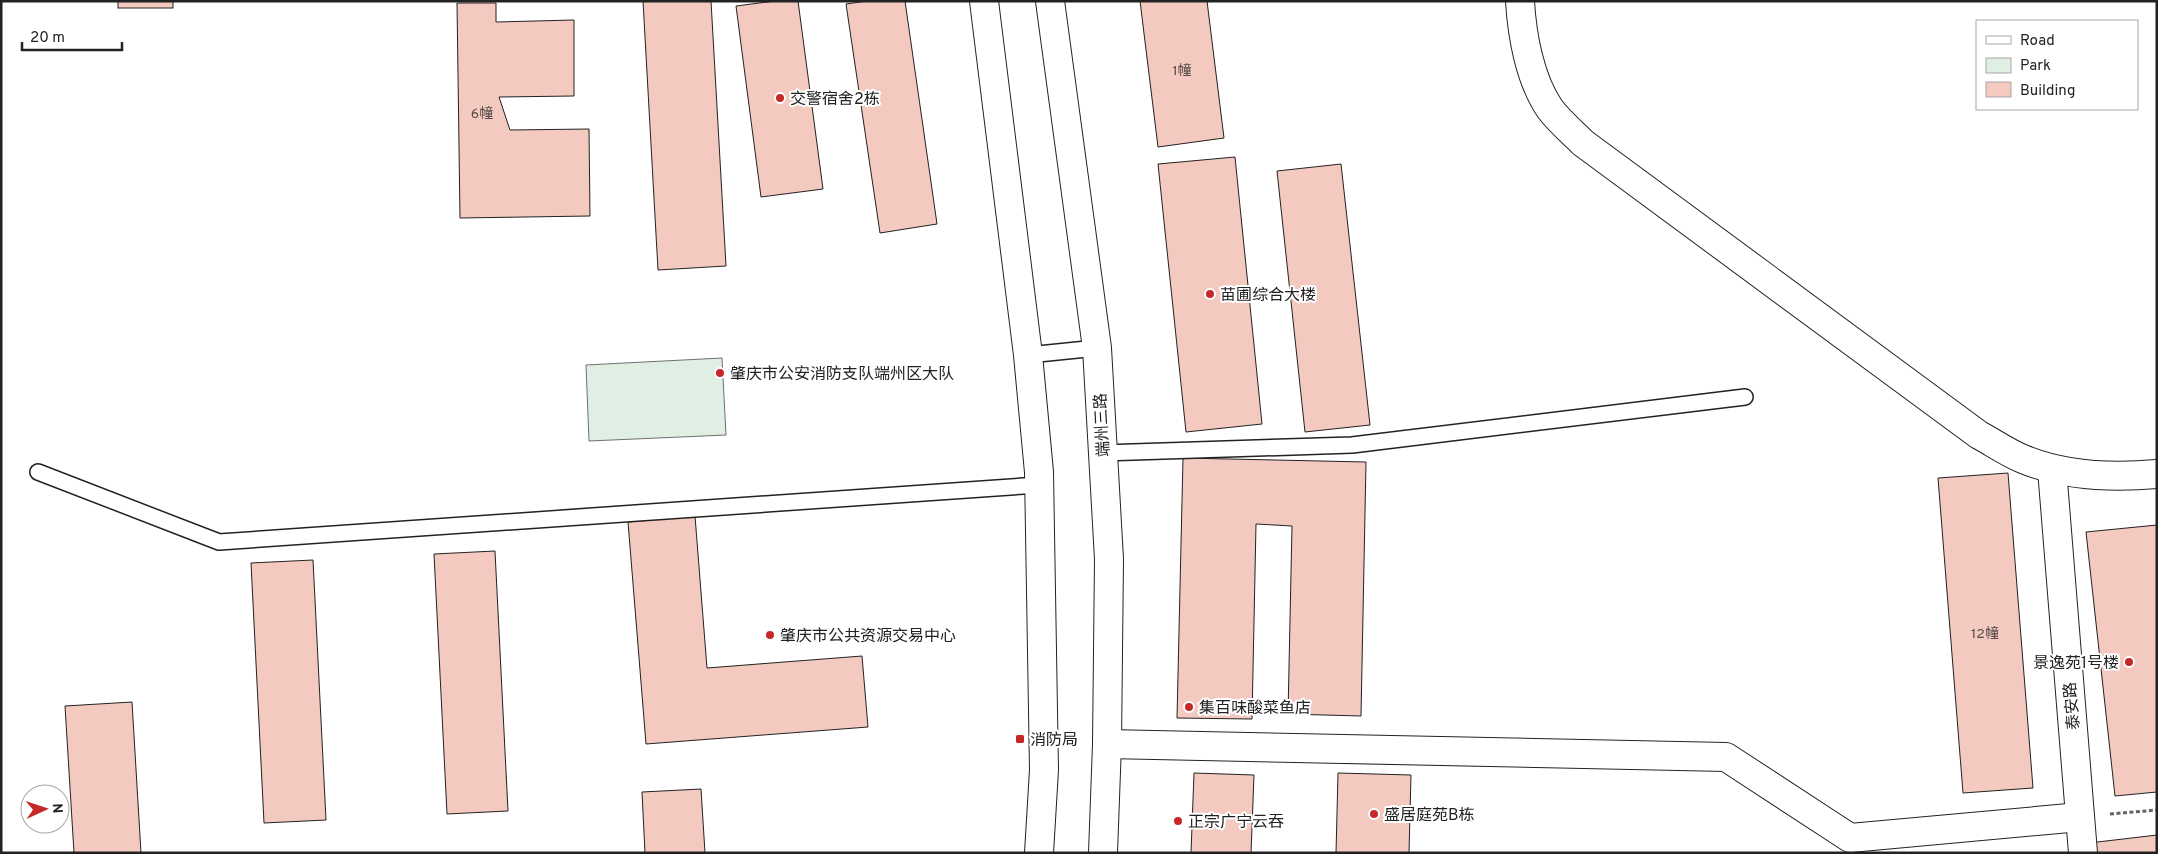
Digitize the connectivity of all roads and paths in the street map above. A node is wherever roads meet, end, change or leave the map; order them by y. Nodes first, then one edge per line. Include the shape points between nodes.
1 (984, 1) edge
2 (1050, 1) edge
3 (1520, 1) edge
4 (1097, 348) junction
5 (1028, 355) junction
6 (1745, 398) dead end
7 (1102, 453) junction
8 (2052, 469) junction
9 (38, 472) dead end
10 (2157, 474) edge
11 (1039, 485) junction
12 (1107, 744) junction
13 (2157, 810) edge
14 (2080, 817) junction
15 (1040, 853) edge
16 (1103, 853) edge
17 (2083, 853) edge

1 - 5 street
2 - 4 street, 端州三路
3 - 8 street via 1521,21 1534,73 1550,109 1582,143 1979,435 2022,459
4 - 5 lane
4 - 7 street, 端州三路
5 - 11 street
6 - 7 lane via 1352,445
7 - 12 street, 端州三路 via 1109,559
8 - 10 street via 2080,474
8 - 14 street, 泰安路
9 - 11 lane via 219,542
11 - 15 street via 1044,770
12 - 14 street via 1726,758 1850,838
12 - 16 street, 端州三路
13 - 14 path
14 - 17 street, 泰安路

